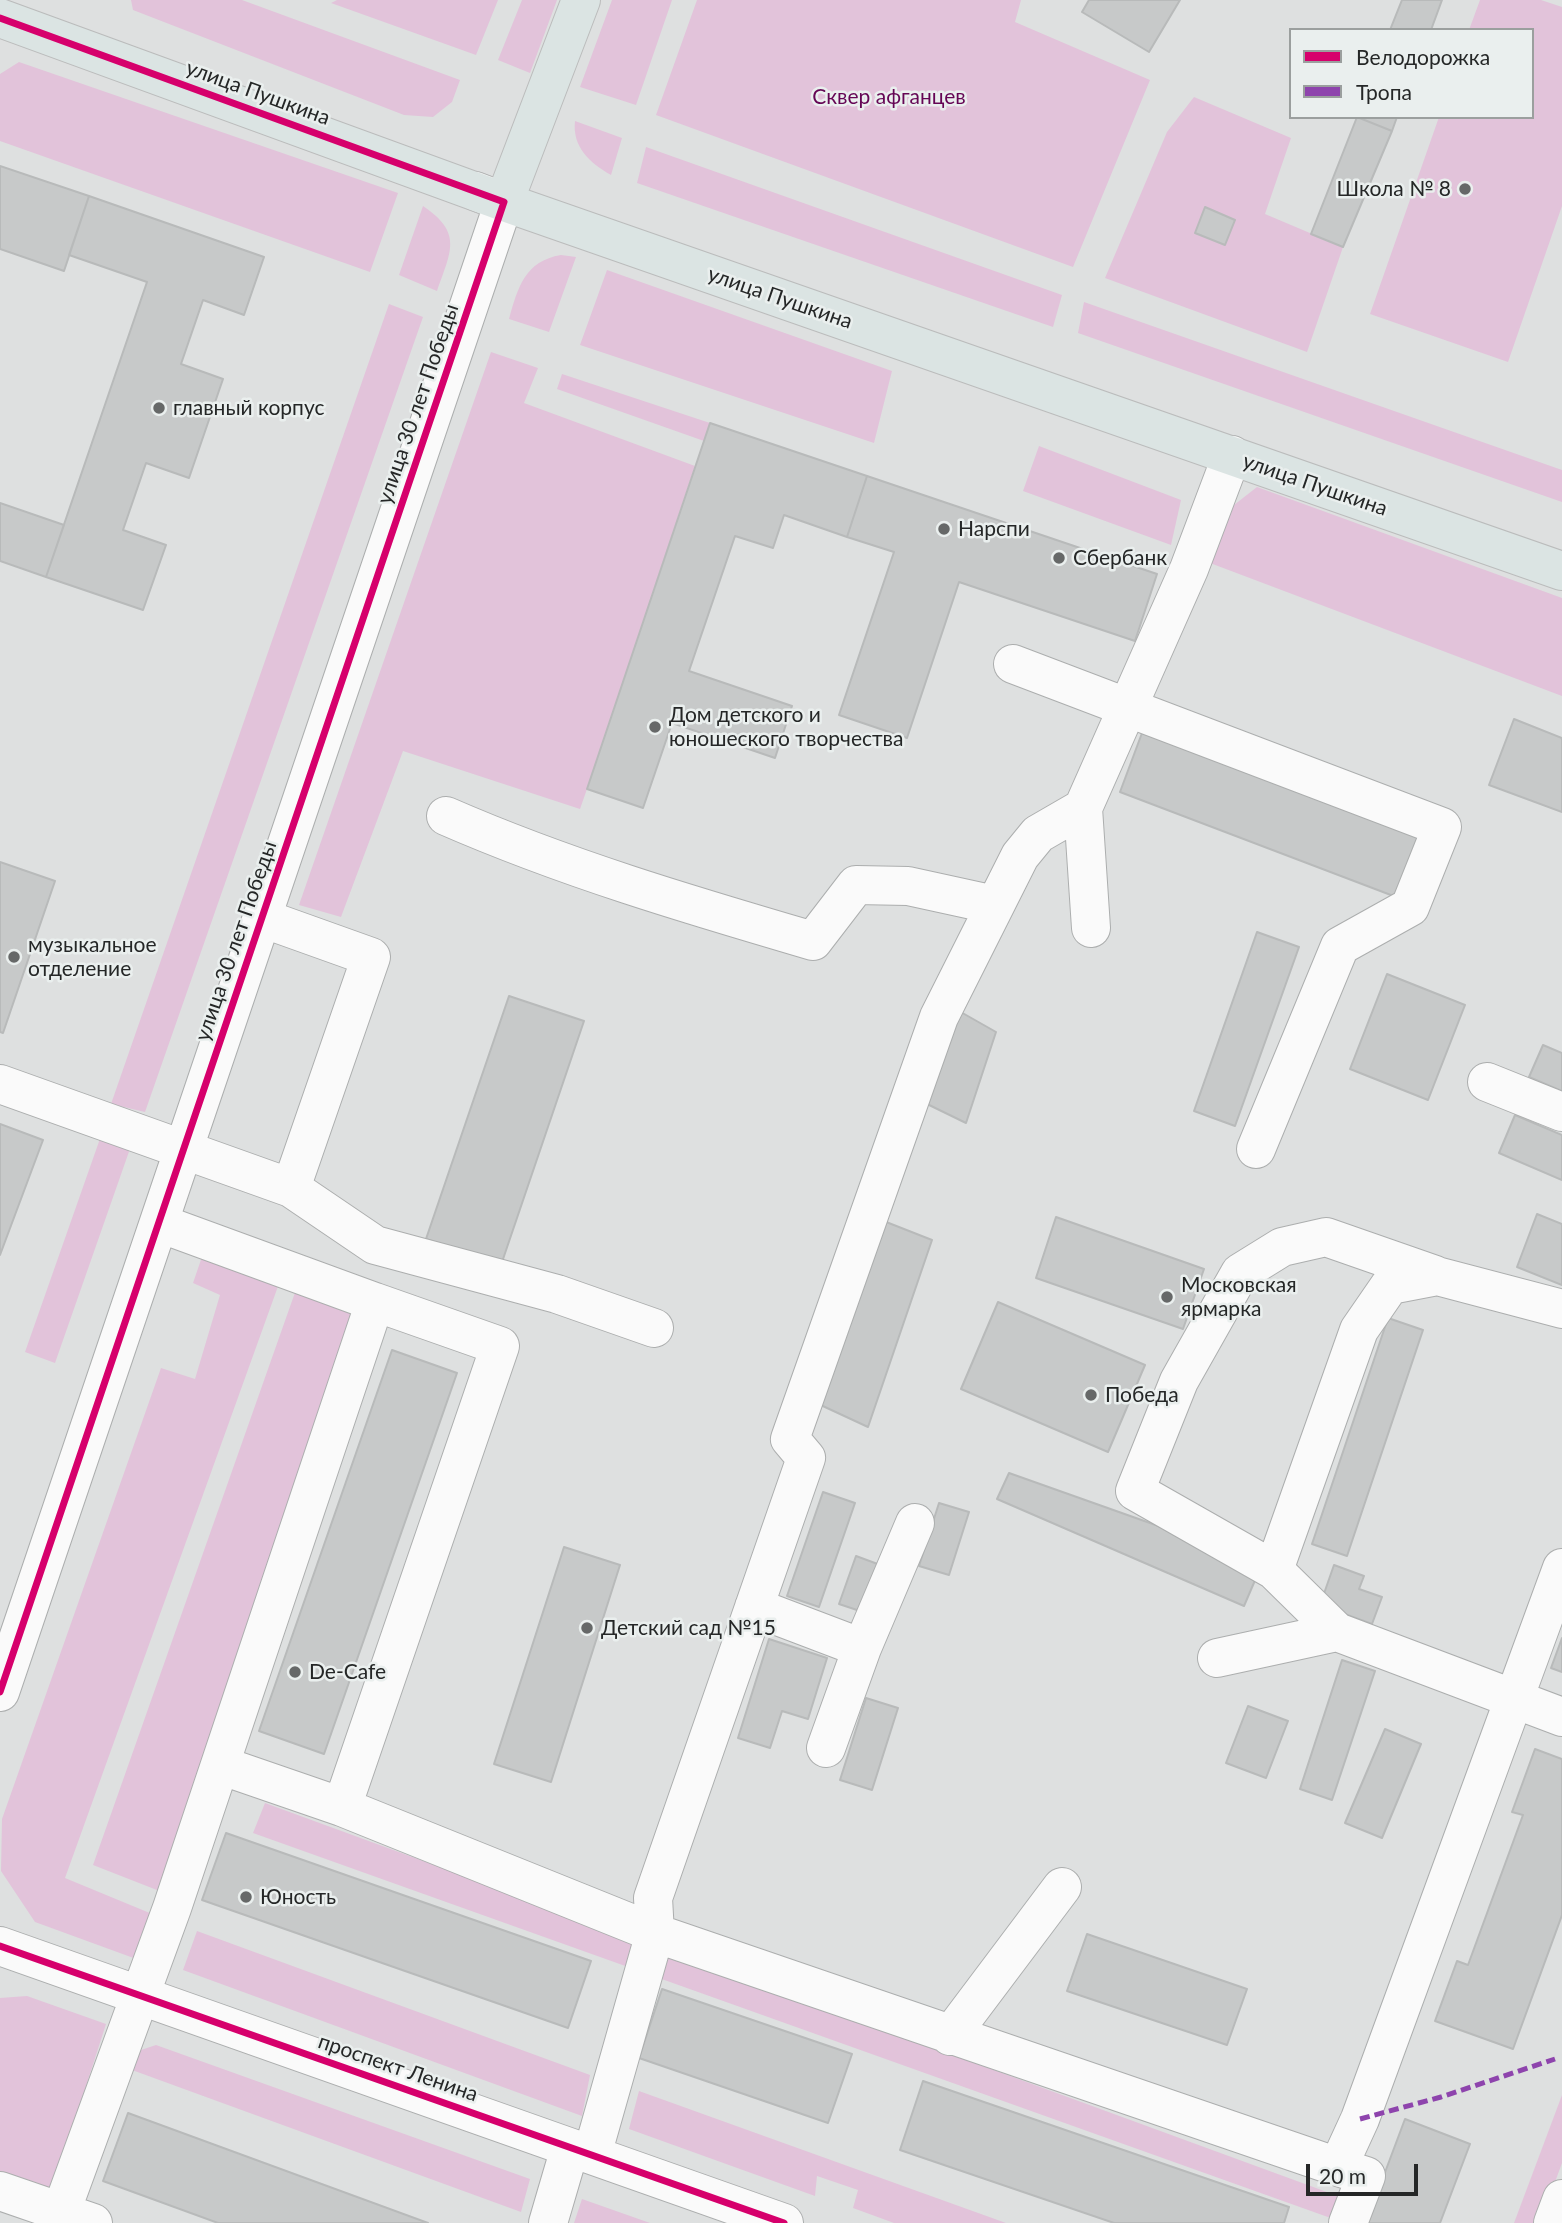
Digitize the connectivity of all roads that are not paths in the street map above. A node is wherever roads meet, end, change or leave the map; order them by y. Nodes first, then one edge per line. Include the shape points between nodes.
1 (581, 0) edge
2 (0, 18) edge
3 (504, 202) junction
4 (1232, 455) junction
5 (1562, 571) edge
6 (1013, 664) dead end
7 (1127, 708) junction
8 (1083, 808) junction
9 (446, 816) dead end
10 (995, 905) junction
11 (262, 918) junction
12 (1091, 928) dead end
13 (1487, 1082) dead end
14 (0, 1084) edge
15 (1562, 1112) edge
16 (184, 1149) junction
17 (1256, 1149) dead end
18 (291, 1188) junction
19 (159, 1223) junction
20 (1437, 1276) junction
21 (375, 1303) junction
22 (1562, 1309) edge
23 (654, 1328) dead end
24 (915, 1523) dead end
25 (1562, 1568) edge
26 (1274, 1570) junction
27 (754, 1607) junction
28 (1337, 1632) junction
29 (862, 1648) junction
30 (6, 1651) edge
31 (1217, 1658) dead end
32 (0, 1692) edge
33 (1514, 1699) junction
34 (1562, 1717) edge
35 (826, 1748) dead end
36 (220, 1765) junction
37 (342, 1807) junction
38 (1062, 1887) dead end
39 (654, 1933) junction
40 (0, 1946) edge
41 (142, 1996) junction
42 (950, 2036) junction
43 (581, 2151) junction
44 (1338, 2166) junction
45 (0, 2191) edge
46 (1562, 2199) edge
47 (70, 2219) edge
48 (548, 2223) edge
49 (785, 2223) edge
50 (1348, 2223) edge
51 (1553, 2223) edge

1 - 3 main road, улица 30 лет Победы
2 - 3 street, улица Пушкина
3 - 4 main road, улица Пушкина
3 - 11 street, улица 30 лет Победы
4 - 5 main road, улица Пушкина
4 - 7 street via 1189,569
6 - 7 street
7 - 8 street
7 - 17 street via 1442,827 1410,907 1340,946
8 - 10 street via 1038,834 1020,856
8 - 12 street
9 - 10 street via 694,906 813,941 856,885 908,886
10 - 27 street via 939,1017 790,1438 806,1458
11 - 16 street, улица 30 лет Победы
11 - 18 street via 370,957
13 - 15 street
14 - 16 street
16 - 18 street
16 - 19 street, улица 30 лет Победы
18 - 23 street via 375,1245 557,1294
19 - 21 street
19 - 30 street, улица 30 лет Победы
20 - 22 street
20 - 26 street via 1391,1285 1359,1330
20 - 26 street via 1326,1237 1282,1247 1240,1273 1180,1381 1135,1491
21 - 36 street
21 - 37 street via 500,1346
24 - 29 street
25 - 33 street
26 - 28 street
27 - 29 street
27 - 39 street via 653,1898
28 - 31 street
28 - 33 street
29 - 35 street
30 - 32 street, улица 30 лет Победы
33 - 34 street
33 - 44 street via 1360,2119
36 - 37 street
36 - 41 street
37 - 39 street
38 - 42 street
39 - 42 street
39 - 43 street
40 - 41 street, проспект Ленина
41 - 43 street, проспект Ленина
41 - 47 street
42 - 44 street
43 - 48 street
43 - 49 street, проспект Ленина
44 - 50 street via 1366,2176
45 - 47 street
46 - 51 street

